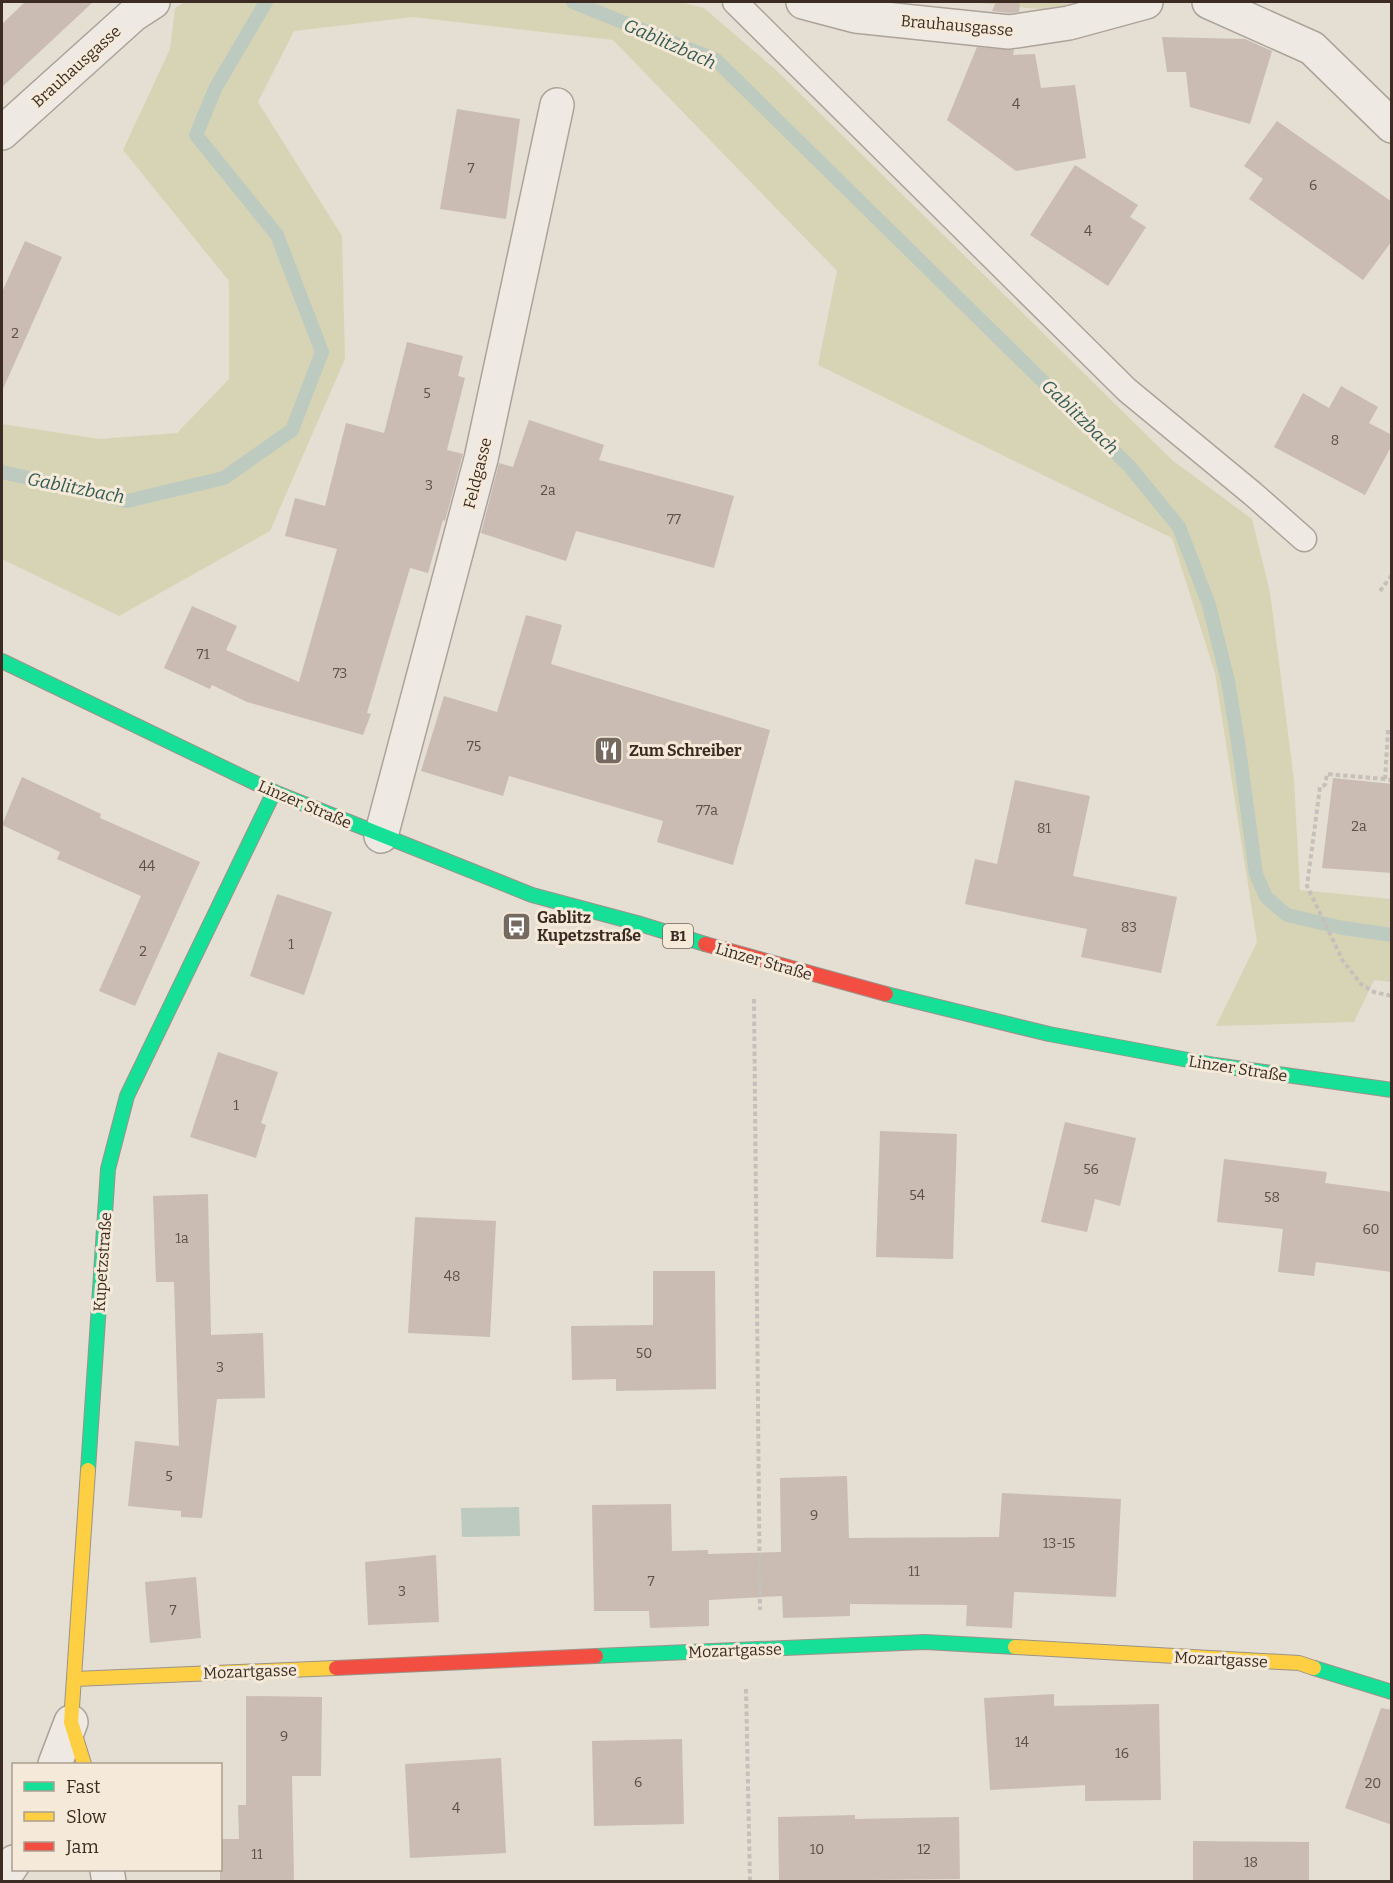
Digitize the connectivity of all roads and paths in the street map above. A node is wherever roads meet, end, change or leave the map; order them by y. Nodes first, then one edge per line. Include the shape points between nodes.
1 (153, 2) edge
2 (735, 2) edge
3 (803, 2) edge
4 (1146, 2) edge
5 (1209, 2) edge
6 (855, 9) edge
7 (557, 105) dead end
8 (1392, 126) edge
9 (2, 133) edge
10 (1304, 539) dead end
11 (1392, 575) edge
12 (1380, 591) dead end
13 (2, 661) edge
14 (1388, 730) dead end
15 (1385, 779) junction
16 (1392, 780) edge
17 (274, 792) junction
18 (381, 836) junction
19 (754, 959) junction
20 (1392, 996) edge
21 (1392, 1090) edge
22 (760, 1649) junction
23 (745, 1650) junction
24 (74, 1679) junction
25 (1392, 1692) edge
26 (71, 1722) junction
27 (55, 1763) edge
28 (84, 1763) edge
29 (12, 1865) edge
30 (2, 1880) edge
31 (750, 1881) edge

1 - 9 street, Brauhausgasse via 133,15
2 - 10 lane via 1127,390
3 - 6 street, Brauhausgasse
4 - 6 street, Brauhausgasse via 1070,23 1009,32
5 - 8 street via 1312,48
7 - 18 street, Feldgasse via 481,459
11 - 12 path
13 - 17 street, Linzer Straße / B1
14 - 15 path
15 - 16 path
15 - 20 path via 1327,774 1325,785 1320,788 1307,886 1343,961 1361,984
17 - 18 street, Linzer Straße / B1
17 - 24 street, Kupetzstraße via 127,1096 108,1169
18 - 19 street, Linzer Straße / B1 via 532,895
19 - 21 street, Linzer Straße / B1 via 1049,1034 1215,1065
19 - 22 path
22 - 23 street, Mozartgasse
22 - 25 street, Mozartgasse via 925,1642 1299,1663
23 - 24 street, Mozartgasse
23 - 31 path
24 - 26 street, Kupetzstraße
26 - 27 street
26 - 28 street, Kupetzstraße
29 - 30 street

